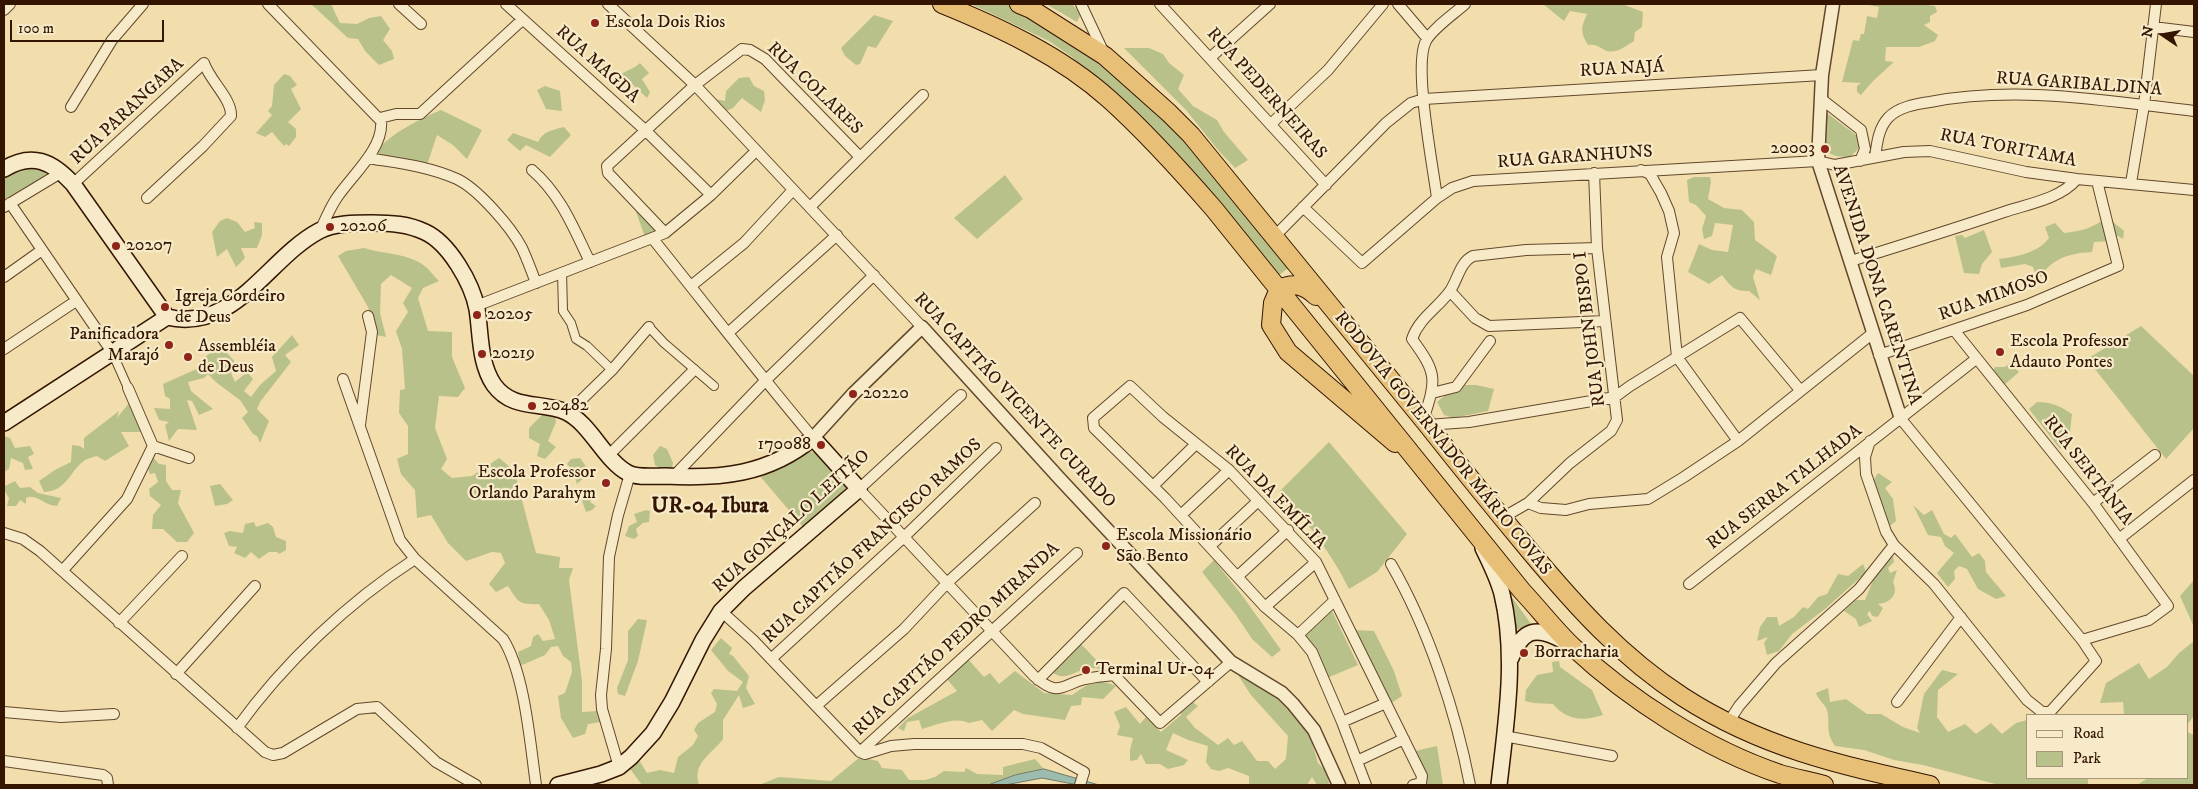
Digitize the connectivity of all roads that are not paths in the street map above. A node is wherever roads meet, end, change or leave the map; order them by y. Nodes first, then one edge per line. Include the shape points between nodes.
1 (10, 4) edge
2 (144, 4) edge
3 (268, 4) edge
4 (399, 4) edge
5 (506, 4) edge
6 (608, 4) edge
7 (942, 4) edge
8 (1020, 4) edge
9 (1081, 4) edge
10 (1160, 4) edge
11 (1270, 4) edge
12 (1383, 4) edge
13 (1398, 4) edge
14 (1465, 4) edge
15 (1833, 4) edge
16 (2156, 4) edge
17 (4, 10) edge
18 (522, 20) junction
19 (422, 24) dead end
20 (2153, 27) junction
21 (2194, 32) edge
22 (1425, 42) junction
23 (1105, 56) junction
24 (1211, 57) junction
25 (1822, 75) junction
26 (695, 85) junction
27 (923, 95) dead end
28 (1820, 98) junction
29 (1424, 99) junction
30 (2144, 105) junction
31 (71, 107) dead end
32 (2194, 111) edge
33 (380, 118) junction
34 (1272, 123) junction
35 (645, 130) junction
36 (756, 151) junction
37 (860, 157) junction
38 (1875, 157) junction
39 (368, 158) junction
40 (1818, 161) junction
41 (1860, 161) junction
42 (4, 169) edge
43 (532, 170) dead end
44 (1642, 170) junction
45 (62, 172) junction
46 (1594, 173) junction
47 (2077, 179) junction
48 (2097, 181) junction
49 (2131, 183) junction
50 (74, 184) junction
51 (1326, 185) junction
52 (793, 190) junction
53 (2194, 190) edge
54 (710, 195) junction
55 (147, 198) dead end
56 (1437, 198) junction
57 (7, 205) edge
58 (810, 207) junction
59 (1304, 207) junction
60 (320, 231) junction
61 (665, 233) junction
62 (837, 236) junction
63 (1274, 237) junction
64 (653, 239) junction
65 (1597, 248) junction
66 (42, 250) junction
67 (1851, 261) junction
68 (590, 262) junction
69 (1295, 263) junction
70 (562, 272) junction
71 (874, 275) junction
72 (4, 277) edge
73 (536, 283) junction
74 (1276, 285) junction
75 (691, 286) junction
76 (1450, 291) junction
77 (76, 301) junction
78 (476, 306) junction
79 (1330, 307) junction
80 (368, 316) dead end
81 (167, 317) junction
82 (1605, 321) junction
83 (649, 327) joint
84 (922, 327) junction
85 (1954, 330) junction
86 (728, 333) junction
87 (1873, 333) junction
88 (1490, 341) dead end
89 (4, 349) edge
90 (112, 352) junction
91 (1879, 355) junction
92 (1677, 357) junction
93 (1976, 359) junction
94 (612, 370) junction
95 (694, 370) junction
96 (343, 379) dead end
97 (765, 381) junction
98 (714, 386) dead end
99 (128, 388) joint
100 (1800, 390) junction
101 (1432, 394) junction
102 (961, 395) dead end
103 (1615, 397) junction
104 (568, 414) junction
105 (1901, 418) junction
106 (1425, 422) junction
107 (4, 423) edge
108 (360, 428) junction
109 (812, 438) junction
110 (1738, 441) junction
111 (1870, 441) junction
112 (1196, 444) junction
113 (153, 446) junction
114 (996, 448) dead end
115 (1411, 452) junction
116 (609, 455) junction
117 (2155, 455) dead end
118 (189, 458) dead end
119 (1228, 470) junction
120 (630, 474) junction
121 (673, 477) junction
122 (2194, 480) edge
123 (1153, 486) junction
124 (859, 489) junction
125 (1257, 502) junction
126 (1035, 503) dead end
127 (1528, 503) junction
128 (2093, 503) junction
129 (1180, 515) junction
130 (1502, 518) junction
131 (1288, 530) junction
132 (4, 533) edge
133 (1476, 533) junction
134 (904, 537) junction
135 (2119, 539) junction
136 (1894, 544) junction
137 (1210, 546) junction
138 (1076, 553) dead end
139 (182, 556) dead end
140 (414, 559) junction
141 (1316, 562) junction
142 (1391, 564) dead end
143 (63, 570) junction
144 (1238, 576) junction
145 (948, 582) junction
146 (1689, 584) dead end
147 (255, 586) dead end
148 (1335, 600) junction
149 (1265, 607) junction
150 (721, 611) junction
151 (1961, 617) junction
152 (119, 623) junction
153 (993, 631) junction
154 (1298, 635) junction
155 (2082, 640) junction
156 (1572, 645) junction
157 (771, 659) junction
158 (1510, 660) junction
159 (1231, 662) junction
160 (176, 674) junction
161 (1038, 680) junction
162 (1208, 682) junction
163 (1897, 702) dead end
164 (1386, 703) junction
165 (816, 706) junction
166 (4, 712) edge
167 (114, 714) dead end
168 (1342, 722) junction
169 (1728, 723) junction
170 (237, 728) junction
171 (1504, 736) junction
172 (1404, 739) junction
173 (860, 752) junction
174 (1612, 756) dead end
175 (4, 761) edge
176 (1357, 761) junction
177 (619, 767) junction
178 (1778, 779) edge
179 (1081, 782) edge
180 (108, 785) edge
181 (476, 785) edge
182 (536, 785) edge
183 (558, 785) edge
184 (1339, 785) edge
185 (1366, 785) edge
186 (1413, 785) edge
187 (1470, 785) edge
188 (1499, 785) edge
189 (1824, 785) edge
190 (1930, 785) edge

1 - 17 street
2 - 31 street via 112,40
3 - 33 street
4 - 19 street
5 - 18 street, RUA MAGDA
6 - 26 street, RUA CAPITÃO VICENTE CURADO
7 - 74 highway, RODOVIA GOVERNADOR MÁRIO COVAS via 1015,36 1108,98 1163,151
8 - 23 highway, RODOVIA GOVERNADOR MÁRIO COVAS
9 - 23 street
10 - 24 street, RUA PEDERNEIRAS
11 - 24 street
12 - 34 street via 1328,70
13 - 22 street
14 - 22 street
15 - 25 street, AVENIDA DONA CARENTINA
16 - 20 street
18 - 33 street via 417,115 396,114
18 - 35 street, RUA MAGDA
20 - 21 street
20 - 30 street
22 - 29 street via 1421,64
23 - 63 highway, RODOVIA GOVERNADOR MÁRIO COVAS via 1191,135
24 - 34 street, RUA PEDERNEIRAS
25 - 28 street, AVENIDA DONA CARENTINA
25 - 29 street, RUA NAJÁ
26 - 35 street, RUA COLARES
26 - 36 street, RUA CAPITÃO VICENTE CURADO
26 - 37 street, RUA COLARES via 742,49 750,50 765,59
27 - 37 street
28 - 40 street, AVENIDA DONA CARENTINA
28 - 41 street via 1861,130 1865,149
29 - 51 street via 1411,103 1392,118
29 - 56 street
30 - 32 street, RUA GARIBALDINA
30 - 38 street, RUA GARIBALDINA via 2014,94 1933,101 1899,110 1888,118 1879,133
30 - 49 street
33 - 39 street via 381,135
34 - 51 street, RUA PEDERNEIRAS
35 - 54 street, RUA MAGDA
35 - 61 street, RUA COLARES via 607,166 608,173
36 - 52 street, RUA CAPITÃO VICENTE CURADO
36 - 54 street
37 - 58 street
38 - 41 street, RUA TORITAMA
38 - 47 street, RUA TORITAMA via 1930,150 2009,169
39 - 60 street via 336,199
39 - 73 street via 415,165 467,185 512,233
40 - 41 street, RUA TORITAMA via 1835,165
40 - 44 street, RUA GARANHUNS
40 - 67 street, AVENIDA DONA CARENTINA
42 - 45 main road via 19,161 34,160
43 - 68 street via 551,187
44 - 46 street, RUA GARANHUNS
44 - 92 street via 1650,174 1658,189 1669,211 1674,233 1667,257
45 - 50 main road
45 - 57 street
46 - 56 street, RUA GARANHUNS via 1474,181 1452,188
46 - 65 street, RUA JOHN BISPO I
47 - 48 street, RUA TORITAMA
47 - 67 street via 2071,186 2050,196
48 - 49 street, RUA TORITAMA
48 - 85 street, RUA MIMOSO via 2118,266 2027,305
49 - 53 street, RUA TORITAMA
50 - 55 street, RUA PARANGABA via 204,63 211,80 230,105 231,114 203,146
50 - 81 main road
51 - 59 street
52 - 58 street, RUA CAPITÃO VICENTE CURADO
52 - 75 street via 744,243
54 - 61 street
56 - 59 street, RUA GARANHUNS via 1362,262
57 - 66 street
58 - 62 street, RUA CAPITÃO VICENTE CURADO
59 - 63 street
60 - 78 main road via 362,223 395,223 425,232 454,258
60 - 81 main road via 303,242 237,301 221,310 189,320
61 - 64 street
62 - 71 street, RUA CAPITÃO VICENTE CURADO
62 - 86 street
63 - 69 highway, RODOVIA GOVERNADOR MÁRIO COVAS
64 - 68 street
64 - 75 street
65 - 76 street via 1526,250 1473,256 1462,266
65 - 82 street, RUA JOHN BISPO I
66 - 72 street
66 - 77 street
67 - 87 street, AVENIDA DONA CARENTINA
68 - 70 street
69 - 74 highway via 1293,275
69 - 79 highway, RODOVIA GOVERNADOR MÁRIO COVAS
70 - 73 street
70 - 94 street via 564,311 576,339
71 - 84 street, RUA CAPITÃO VICENTE CURADO
71 - 97 street
73 - 78 street
74 - 79 highway via 1300,285
74 - 115 highway, RODOVIA GOVERNADOR MÁRIO COVAS
74 - 115 highway via 1271,325 1288,352 1380,431
75 - 86 street
76 - 82 street via 1475,318 1489,326
76 - 101 street via 1416,327 1412,339 1433,372
77 - 89 street
77 - 90 street
78 - 104 main road via 482,354 494,385 512,400
79 - 106 highway, RODOVIA GOVERNADOR MÁRIO COVAS
80 - 108 street via 372,332
81 - 90 main road
82 - 103 street, RUA JOHN BISPO I
83 - 94 street
83 - 95 street
84 - 109 street via 852,394
84 - 159 street, RUA CAPITÃO VICENTE CURADO
85 - 91 street, RUA MIMOSO
85 - 93 street, RUA SERTÂNIA
86 - 97 street
87 - 91 street, AVENIDA DONA CARENTINA
87 - 100 street
88 - 101 street via 1456,387
90 - 99 street
90 - 107 main road
91 - 105 street, AVENIDA DONA CARENTINA
92 - 100 street via 1740,318
92 - 103 street
92 - 110 street
93 - 105 street
93 - 128 street, RUA SERTÂNIA
94 - 104 street
95 - 98 street
95 - 116 street
96 - 108 street
97 - 109 street
97 - 121 street
99 - 113 street
100 - 110 street
101 - 106 street
102 - 124 street, RUA GONÇALO LEITÃO
103 - 106 street via 1469,422
103 - 127 street, RUA JOHN BISPO I via 1617,420 1611,431 1570,463
104 - 116 main road
105 - 111 street, RUA SERRA TALHADA
105 - 155 street, AVENIDA DONA CARENTINA
106 - 130 highway, RODOVIA GOVERNADOR MÁRIO COVAS
108 - 140 street via 400,540
109 - 121 main road via 798,451 750,471 713,477
109 - 124 main road
110 - 127 street via 1643,500 1604,502 1566,510
111 - 136 street via 1865,457 1866,474 1886,532
111 - 146 street, RUA SERRA TALHADA
112 - 119 street, RUA DA EMÍLIA
112 - 123 street
112 - 123 street, RUA DA EMÍLIA via 1130,386 1093,418 1094,428
113 - 118 street
113 - 143 street via 127,499
114 - 134 street, RUA CAPITÃO FRANCISCO RAMOS
115 - 133 highway, RODOVIA GOVERNADOR MÁRIO COVAS
116 - 120 main road
117 - 128 street
119 - 125 street, RUA DA EMÍLIA
119 - 129 street
120 - 121 main road
120 - 177 street via 609,557 601,695 602,710
122 - 135 street
123 - 129 street
124 - 134 street
124 - 150 main road, RUA GONÇALO LEITÃO
125 - 131 street, RUA DA EMÍLIA
125 - 137 street
126 - 145 street
127 - 130 street, RUA JOHN BISPO I
128 - 135 street, RUA SERTÂNIA
129 - 137 street
130 - 169 highway, RODOVIA GOVERNADOR MÁRIO COVAS via 1576,605 1616,646 1651,675
131 - 141 street, RUA DA EMÍLIA
131 - 144 street
132 - 143 street via 30,543
133 - 156 highway, RODOVIA GOVERNADOR MÁRIO COVAS via 1522,591
133 - 158 main road via 1502,594
134 - 145 street
134 - 157 street, RUA CAPITÃO FRANCISCO RAMOS
135 - 155 street, RUA SERTÂNIA via 2168,606 2149,620
136 - 151 street
136 - 169 street via 1859,589 1776,663
137 - 144 street
138 - 153 street, RUA CAPITÃO PEDRO MIRANDA
139 - 152 street
140 - 170 street via 302,652
140 - 182 street via 503,639 512,654
141 - 148 street, RUA DA EMÍLIA
141 - 149 street
142 - 187 street via 1435,662 1463,748
143 - 152 street
144 - 149 street
145 - 153 street
145 - 165 street via 904,629
147 - 160 street
148 - 154 street
148 - 164 street, RUA DA EMÍLIA
149 - 154 street
150 - 157 street
150 - 177 main road, RUA GONÇALO LEITÃO via 653,732
151 - 155 street, AVENIDA DONA CARENTINA via 2027,700 2042,712 2050,712 2096,661
151 - 163 street
152 - 160 street
153 - 161 street
153 - 173 street, RUA CAPITÃO PEDRO MIRANDA
154 - 168 street via 1317,659
156 - 158 main road via 1549,634 1533,633 1520,638
156 - 178 highway, RODOVIA GOVERNADOR MÁRIO COVAS via 1621,686 1670,719
157 - 165 street
158 - 171 main road
159 - 162 street
159 - 184 street, RUA CAPITÃO VICENTE CURADO via 1282,693 1304,716
160 - 170 street
161 - 162 street via 1057,688 1084,679 1114,675 1158,722
161 - 162 street via 1124,593
164 - 168 street
164 - 172 street, RUA DA EMÍLIA
165 - 173 street
166 - 167 street via 61,717
168 - 176 street
169 - 190 highway, RODOVIA GOVERNADOR MÁRIO COVAS via 1789,750 1827,762
170 - 181 street via 269,754 282,753 357,709 373,706 381,708 436,762
171 - 174 street
171 - 188 main road
172 - 176 street
172 - 186 street, RUA DA EMÍLIA via 1422,776 1421,782
173 - 179 street via 865,754 891,746 914,744 1023,744 1041,748 1084,772
175 - 180 street via 103,775
176 - 185 street
177 - 183 main road, RUA GONÇALO LEITÃO
178 - 189 highway, RODOVIA GOVERNADOR MÁRIO COVAS

